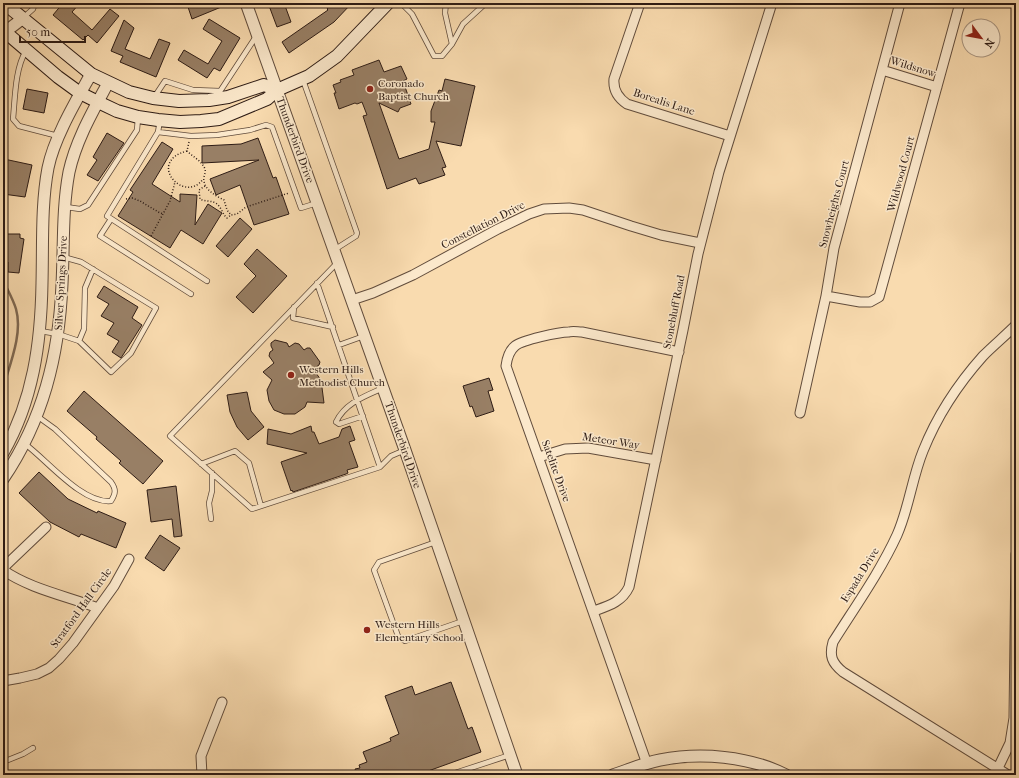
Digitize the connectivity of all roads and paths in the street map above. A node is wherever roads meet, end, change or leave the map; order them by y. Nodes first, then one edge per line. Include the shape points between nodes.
1 (4, 3) edge
2 (34, 3) edge
3 (192, 3) edge
4 (246, 3) edge
5 (388, 3) edge
6 (401, 3) edge
7 (446, 3) edge
8 (486, 3) edge
9 (640, 3) edge
10 (772, 3) edge
11 (900, 3) edge
12 (960, 3) edge
13 (179, 7) dead end
14 (22, 19) junction
15 (4, 32) edge
16 (257, 34) junction
17 (452, 44) junction
18 (26, 50) junction
19 (882, 70) junction
20 (91, 74) junction
21 (302, 79) junction
22 (108, 83) junction
23 (937, 87) junction
24 (277, 90) junction
25 (80, 93) junction
26 (217, 95) junction
27 (153, 98) junction
28 (98, 102) junction
29 (138, 117) junction
30 (159, 126) junction
31 (191, 136) junction
32 (730, 136) junction
33 (59, 137) junction
34 (187, 151) junction
35 (204, 178) junction
36 (175, 182) junction
37 (195, 186) junction
38 (205, 186) junction
39 (199, 190) junction
40 (295, 191) junction
41 (118, 198) junction
42 (317, 202) junction
43 (65, 207) junction
44 (164, 214) junction
45 (231, 214) junction
46 (111, 219) junction
47 (148, 242) junction
48 (700, 243) junction
49 (334, 250) junction
50 (63, 258) junction
51 (338, 262) junction
52 (93, 269) junction
53 (207, 281) dead end
54 (318, 283) junction
55 (191, 294) dead end
56 (826, 296) junction
57 (352, 300) junction
58 (294, 307) junction
59 (1016, 325) edge
60 (332, 327) junction
61 (40, 331) junction
62 (58, 334) junction
63 (364, 336) junction
64 (79, 341) junction
65 (339, 345) junction
66 (679, 352) junction
67 (383, 388) junction
68 (357, 399) junction
69 (25, 405) junction
70 (800, 413) dead end
71 (38, 414) junction
72 (363, 416) junction
73 (25, 444) junction
74 (405, 450) junction
75 (3, 453) edge
76 (539, 457) junction
77 (656, 460) junction
78 (201, 464) junction
79 (380, 467) junction
80 (212, 473) junction
81 (3, 479) edge
82 (261, 506) junction
83 (211, 519) dead end
84 (46, 527) dead end
85 (436, 542) junction
86 (1016, 554) edge
87 (128, 559) dead end
88 (4, 565) edge
89 (98, 608) junction
90 (594, 611) junction
91 (463, 621) junction
92 (3, 680) edge
93 (222, 702) dead end
94 (3, 719) edge
95 (4, 726) edge
96 (33, 748) dead end
97 (510, 755) junction
98 (3, 762) edge
99 (647, 764) junction
100 (998, 768) junction
101 (515, 774) edge
102 (202, 775) edge
103 (449, 775) edge
104 (613, 775) edge
105 (786, 775) edge
106 (1008, 775) edge

1 - 14 main road
2 - 14 lane via 33,9
3 - 13 path
4 - 16 street, Thunderbird Drive
5 - 21 main road via 337,56
6 - 17 lane via 412,14 434,56 442,56
7 - 17 lane via 445,13
8 - 17 lane via 463,24
9 - 32 street, Borealis Lane via 614,79 617,95 627,104
10 - 32 street, Stonebluff Road
11 - 19 street, Snowheights Court
12 - 23 street, Wildwood Court
14 - 15 street
14 - 20 main road
15 - 18 main road
16 - 24 street, Thunderbird Drive
16 - 26 lane
18 - 25 main road
18 - 33 lane via 18,73 13,119 19,126
19 - 23 street, Wildsnow
19 - 56 street, Snowheights Court via 834,248
20 - 22 main road
20 - 25 street, Silver Springs Drive
21 - 24 main road
21 - 49 lane via 357,233
22 - 27 main road
22 - 28 street, Silver Springs Drive
23 - 56 street, Wildwood Court via 879,297 870,302 860,302
24 - 26 main road via 264,85 228,97
24 - 30 main road via 268,99 219,119
24 - 42 street, Thunderbird Drive
25 - 28 main road
25 - 33 street, Silver Springs Drive
26 - 27 main road via 179,101
26 - 27 lane via 165,81
28 - 29 main road
28 - 43 street, Silver Springs Drive via 73,158
29 - 30 main road
29 - 43 lane via 137,130 88,206 80,209
30 - 31 lane
30 - 41 lane
31 - 34 path
31 - 40 lane via 217,135 266,125 272,127
32 - 48 street, Stonebluff Road
33 - 61 street, Silver Springs Drive via 48,167 42,225
34 - 35 path via 204,168
34 - 36 path via 174,156 168,165 169,174
35 - 37 path
35 - 38 path
36 - 37 path via 184,187
36 - 44 path
37 - 39 path
38 - 39 path
38 - 45 path via 216,197 224,200
39 - 45 path via 200,198 219,205 227,218
40 - 42 lane via 301,208
40 - 45 path via 246,207 237,214
41 - 44 path via 132,198
41 - 46 lane via 107,216
42 - 49 street, Thunderbird Drive
43 - 50 street, Silver Springs Drive
44 - 47 path
46 - 47 lane
46 - 55 lane via 100,236
47 - 53 lane
48 - 57 street, Constellation Drive via 654,233 583,210 544,209 498,229 413,275
48 - 66 street, Stonebluff Road
49 - 51 street, Thunderbird Drive
50 - 52 lane via 81,262
50 - 62 street, Silver Springs Drive
51 - 54 lane
51 - 57 street, Thunderbird Drive
52 - 64 lane via 85,288 84,330
52 - 64 lane via 156,308 131,353 112,372
54 - 58 lane
54 - 60 lane
56 - 70 street, Snowheights Court
57 - 63 street, Thunderbird Drive
58 - 60 lane via 293,318
58 - 78 lane via 170,436
59 - 100 street, Espada Drive via 983,356 943,410 923,451 898,534 831,648 835,666 843,672
60 - 65 lane
61 - 62 lane
61 - 69 street, Silver Springs Drive via 34,373
62 - 64 lane
62 - 71 street, Silver Springs Drive
63 - 65 lane
63 - 67 street, Thunderbird Drive
65 - 68 lane
66 - 76 street, Satelite Drive via 582,332 550,335 515,346 507,358 507,368
66 - 77 street, Stonebluff Road
67 - 68 lane
67 - 74 street, Thunderbird Drive
68 - 72 lane
68 - 72 lane via 336,422 343,424
69 - 71 street
69 - 75 street, Silver Springs Drive via 20,421
71 - 73 street, Silver Springs Drive
71 - 73 lane via 111,482 115,488 115,495 111,501 104,501 82,492
72 - 79 lane
73 - 81 street, Silver Springs Drive
74 - 79 lane via 391,456
74 - 85 street, Thunderbird Drive
76 - 77 street, Meteor Way via 565,449 582,448
76 - 90 street, Satelite Drive
77 - 90 street, Stonebluff Road via 629,587 617,602
78 - 80 lane
78 - 82 lane via 236,451 249,463
79 - 82 lane
80 - 82 lane via 252,509
80 - 83 lane via 209,503
84 - 88 street
85 - 91 street, Thunderbird Drive
85 - 91 lane via 379,562 374,570 398,636 405,641
86 - 100 street via 1014,718 1010,743
87 - 89 street, Stratford Hall Circle via 114,586
88 - 89 street via 20,580
89 - 92 street, Stratford Hall Circle via 73,643 49,668 37,674
90 - 99 street, Satelite Drive
91 - 97 street, Thunderbird Drive
93 - 102 street via 201,756
94 - 95 lane
96 - 98 lane
97 - 101 street, Thunderbird Drive
97 - 103 lane
99 - 104 street
99 - 105 street via 679,757 723,757 764,766
100 - 106 street, Espada Drive

